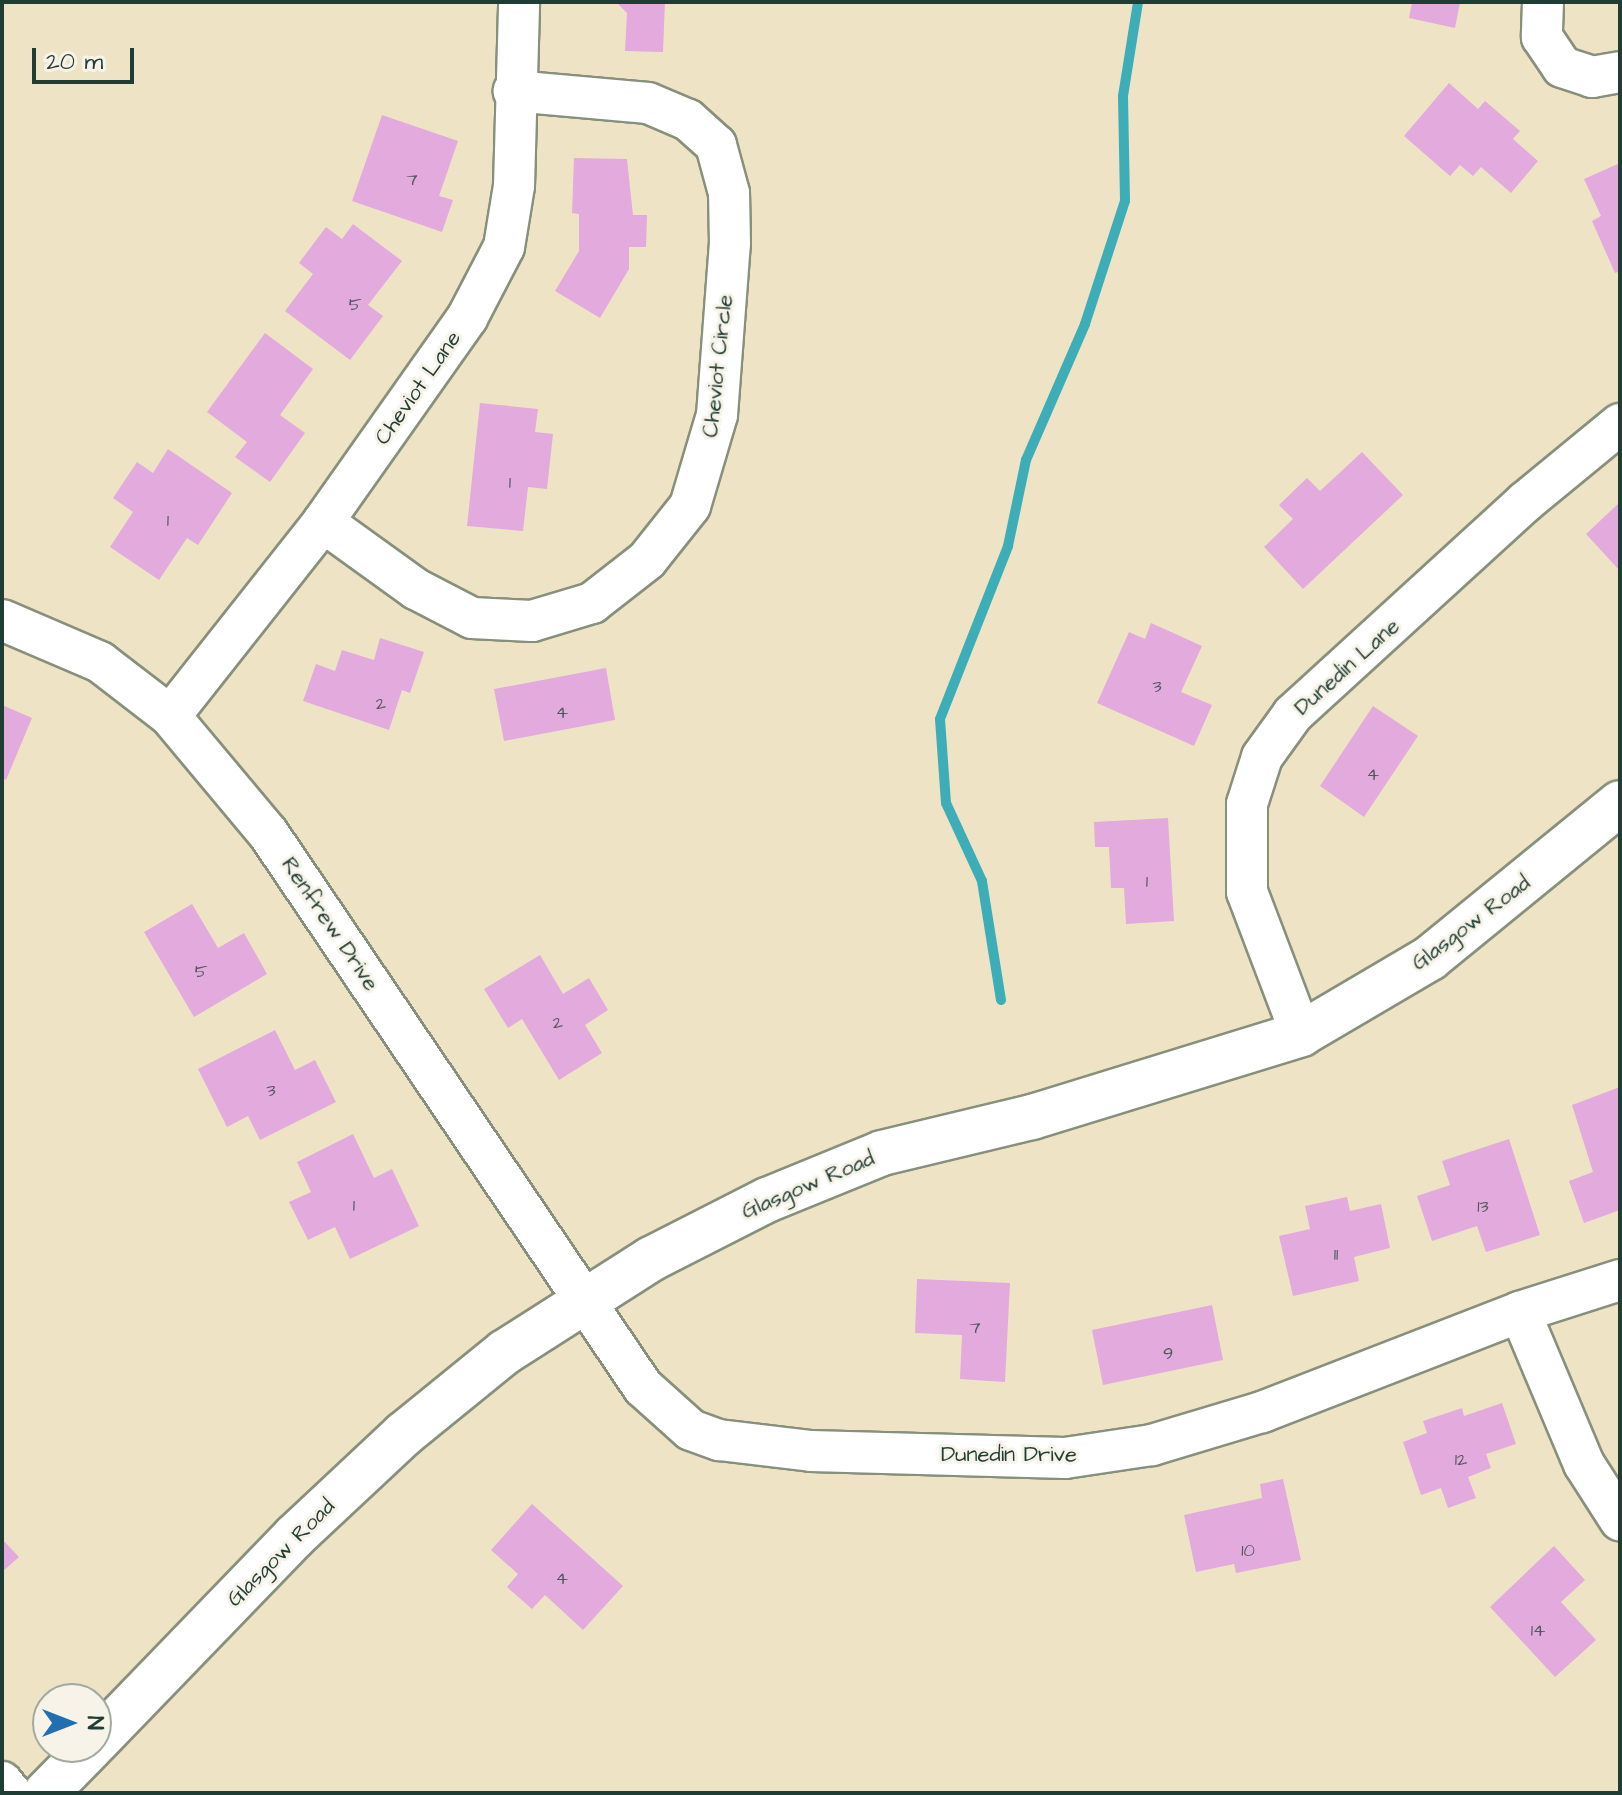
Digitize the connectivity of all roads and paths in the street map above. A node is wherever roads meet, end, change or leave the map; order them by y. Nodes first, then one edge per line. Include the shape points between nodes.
1 (519, 2) edge
2 (1543, 2) edge
3 (1620, 72) edge
4 (514, 91) junction
5 (1620, 424) edge
6 (323, 522) junction
7 (2, 620) edge
8 (170, 716) junction
9 (1620, 803) edge
10 (1301, 1034) junction
11 (1620, 1280) edge
12 (586, 1303) junction
13 (1520, 1312) junction
14 (1620, 1520) edge
15 (112, 1725) edge
16 (75, 1763) edge
17 (2, 1782) edge
18 (11, 1793) edge
19 (46, 1793) edge

1 - 4 street, Cheviot Lane
2 - 3 street via 1542,37 1562,67 1592,77
4 - 6 street, Cheviot Lane via 514,186 504,247 467,318
4 - 6 street, Cheviot Circle via 648,103 688,120 716,145 729,193 730,244 717,415 690,506 647,560 592,603 532,621 472,618 416,589
5 - 10 street, Dunedin Lane via 1525,502 1293,714 1262,757 1247,804 1247,892
6 - 8 street, Cheviot Lane
7 - 8 street, Renfrew Drive via 100,662
8 - 12 street, Renfrew Drive via 268,833
9 - 10 street, Glasgow Road via 1430,958
10 - 12 street, Glasgow Road via 1032,1117 882,1153 767,1200 651,1259
11 - 13 street, Dunedin Drive
12 - 13 street, Dunedin Drive via 666,1413 719,1440 811,1451 1065,1458 1152,1445 1262,1412
12 - 15 street, Glasgow Road via 505,1352 404,1434 295,1536
13 - 14 street via 1584,1464
16 - 19 street
17 - 18 street

